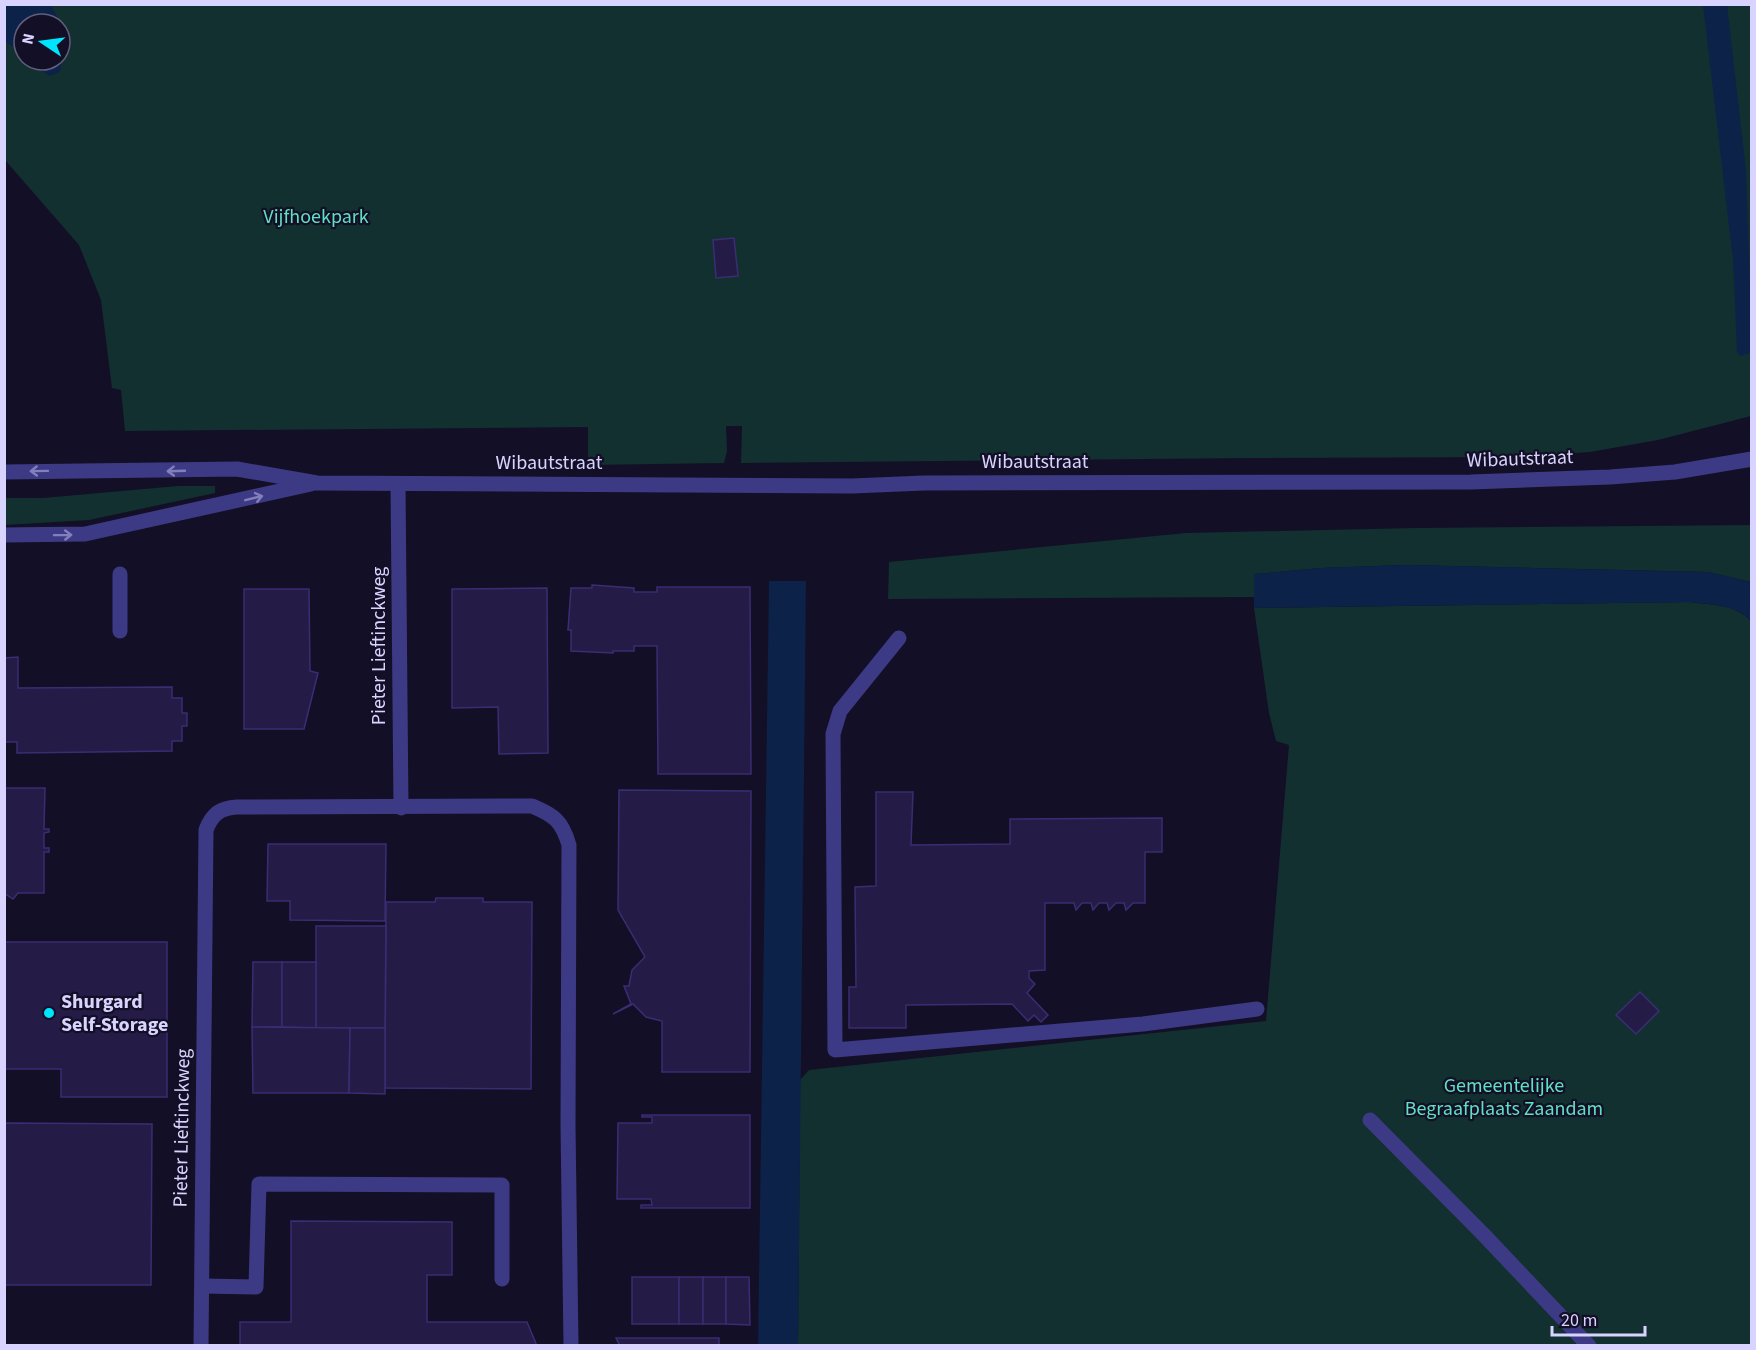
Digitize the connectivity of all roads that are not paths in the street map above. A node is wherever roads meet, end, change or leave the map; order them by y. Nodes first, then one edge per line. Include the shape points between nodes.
1 (1752, 459) edge
2 (4, 472) edge
3 (317, 483) junction
4 (398, 484) junction
5 (4, 535) edge
6 (120, 574) dead end
7 (120, 631) dead end
8 (899, 638) dead end
9 (401, 808) junction
10 (1257, 1009) dead end
11 (1370, 1120) dead end
12 (502, 1279) dead end
13 (202, 1286) junction
14 (201, 1346) edge
15 (571, 1346) edge
16 (1589, 1346) edge

1 - 4 street, Wibautstraat via 1675,472 1471,482
3 -> 2 street, Wibautstraat via 237,469
3 - 4 street, Wibautstraat
5 -> 3 street, Wibautstraat via 85,534
4 - 9 street, Pieter Lieftinckweg
6 - 7 street
8 - 10 street via 840,711 833,734 835,1050 1143,1024
9 - 13 street, Pieter Lieftinckweg via 237,807 224,808 211,816 206,830
9 - 15 street, Pieter Lieftinckweg via 532,806 550,813 564,828 569,845
11 - 16 street
12 - 13 street via 502,1185 259,1184 256,1287
13 - 14 street, Pieter Lieftinckweg

